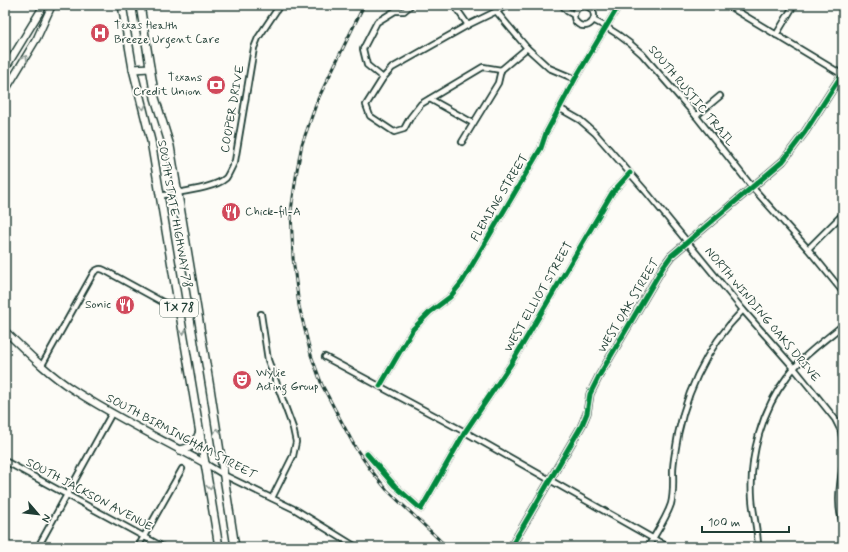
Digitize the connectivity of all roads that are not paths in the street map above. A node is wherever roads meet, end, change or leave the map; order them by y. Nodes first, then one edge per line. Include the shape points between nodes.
1 (44, 5) edge
2 (51, 5) edge
3 (122, 5) edge
4 (140, 5) edge
5 (280, 5) edge
6 (411, 5) edge
7 (454, 5) edge
8 (509, 5) edge
9 (562, 5) edge
10 (619, 5) edge
11 (727, 5) edge
12 (794, 5) edge
13 (496, 11) junction
14 (574, 15) junction
15 (593, 20) junction
16 (468, 25) junction
17 (607, 26) junction
18 (776, 36) junction
19 (527, 48) junction
20 (150, 68) junction
21 (5, 69) edge
22 (133, 70) junction
23 (501, 70) junction
24 (843, 74) edge
25 (5, 76) edge
26 (383, 78) junction
27 (12, 79) junction
28 (575, 79) junction
29 (5, 91) edge
30 (720, 96) dead end
31 (430, 99) junction
32 (559, 108) junction
33 (696, 116) junction
34 (473, 123) junction
35 (462, 142) dead end
36 (630, 173) junction
37 (752, 187) junction
38 (178, 192) junction
39 (160, 196) junction
40 (843, 214) edge
41 (688, 242) junction
42 (808, 249) junction
43 (843, 292) edge
44 (196, 305) junction
45 (179, 308) junction
46 (743, 310) junction
47 (261, 314) dead end
48 (843, 324) edge
49 (5, 331) edge
50 (325, 357) dead end
51 (42, 365) junction
52 (794, 368) junction
53 (380, 386) junction
54 (112, 413) junction
55 (200, 432) junction
56 (465, 432) junction
57 (843, 443) edge
58 (180, 450) junction
59 (366, 454) dead end
60 (5, 461) edge
61 (206, 464) junction
62 (843, 465) edge
63 (182, 469) dead end
64 (224, 474) junction
65 (550, 480) junction
66 (66, 494) junction
67 (272, 498) junction
68 (843, 523) edge
69 (144, 536) junction
70 (653, 538) junction
71 (38, 547) edge
72 (138, 547) edge
73 (163, 547) edge
74 (219, 547) edge
75 (235, 547) edge
76 (356, 547) edge
77 (511, 547) edge
78 (648, 547) edge
79 (668, 547) edge
80 (758, 547) edge

1 - 21 street
27 -> 2 street via 37,38
3 - 22 main road, SOUTH STATE HIGHWAY 78 / TX 78
4 - 20 main road, SOUTH STATE HIGHWAY 78 / TX 78
5 - 38 street, COOPER DRIVE via 255,45 234,161 226,177 207,187
6 - 26 street via 404,11 395,11 377,22 363,49 367,64
7 - 16 street
8 - 13 street
9 - 14 street
10 - 17 street, FLEMING STREET
11 - 18 street
12 - 18 street
13 - 16 street
13 - 19 street
14 - 15 street via 576,22 582,26
14 - 15 street via 577,8 588,6 594,13
15 - 17 street, SOUTH RUSTIC TRAIL
16 - 26 street via 392,68
17 - 28 street, FLEMING STREET
17 - 33 street, SOUTH RUSTIC TRAIL via 642,54
18 - 24 street
19 - 23 street
19 - 28 street via 549,68
20 - 22 main road
20 - 38 main road, SOUTH STATE HIGHWAY 78 / TX 78 via 155,98 170,146
22 -> 39 main road, SOUTH STATE HIGHWAY 78 / TX 78 via 151,141
23 - 31 street via 483,67
23 - 34 street via 498,84
24 - 37 street, WEST OAK STREET via 783,161
25 - 27 street
26 - 31 street via 366,105 370,116 394,132 404,129 421,104
27 - 29 street
28 - 32 street, FLEMING STREET
30 - 33 street
31 - 34 street
32 - 36 street, NORTH WINDING OAKS DRIVE via 580,120 595,133
32 - 53 street, FLEMING STREET via 541,148 462,282 450,297 413,329
33 - 37 street, SOUTH RUSTIC TRAIL
34 - 35 street
36 - 41 street, NORTH WINDING OAKS DRIVE
36 - 56 street, WEST ELLIOT STREET via 612,193 511,364
37 - 41 street, WEST OAK STREET
37 - 42 street, SOUTH RUSTIC TRAIL
38 - 39 street, COOPER DRIVE
38 - 44 main road, SOUTH STATE HIGHWAY 78 / TX 78
39 - 45 main road, SOUTH STATE HIGHWAY 78 / TX 78
40 - 42 street
41 - 46 street, NORTH WINDING OAKS DRIVE
41 - 65 street, WEST OAK STREET via 671,256 663,267 590,394 582,425
42 - 43 street, SOUTH RUSTIC TRAIL
44 - 45 street
64 -> 44 main road, SOUTH STATE HIGHWAY 78 / TX 78
45 - 51 street via 168,306 101,268 94,272
45 -> 55 main road, SOUTH STATE HIGHWAY 78 / TX 78
46 - 52 street, NORTH WINDING OAKS DRIVE
46 - 70 street via 729,324 708,355 689,392 675,450 671,505
47 - 67 street via 268,360 296,442 294,452
48 - 52 street
49 - 51 street, SOUTH BIRMINGHAM STREET
50 - 53 street
51 - 54 street, SOUTH BIRMINGHAM STREET via 72,390
52 - 57 street, NORTH WINDING OAKS DRIVE via 834,419 841,431
52 - 80 street via 769,407 754,458 752,499
53 - 56 street
54 - 58 street, SOUTH BIRMINGHAM STREET
54 - 66 street
55 - 58 main road via 190,448
55 - 61 main road, SOUTH STATE HIGHWAY 78 / TX 78
56 - 59 street, WEST ELLIOT STREET via 421,509 395,486
56 - 65 street
58 - 61 street, SOUTH BIRMINGHAM STREET
60 - 66 street, SOUTH JACKSON AVENUE
61 - 64 street, SOUTH BIRMINGHAM STREET
61 -> 74 main road, SOUTH STATE HIGHWAY 78 / TX 78
62 - 68 street via 839,502
63 - 69 street
64 - 67 street, SOUTH BIRMINGHAM STREET
64 - 75 main road, SOUTH STATE HIGHWAY 78 / TX 78
65 - 70 street
65 - 77 street, WEST OAK STREET
66 - 69 street, SOUTH JACKSON AVENUE
66 - 71 street
67 - 76 street, SOUTH BIRMINGHAM STREET
69 - 72 street
69 - 73 street, SOUTH JACKSON AVENUE
70 - 78 street
70 - 79 street

